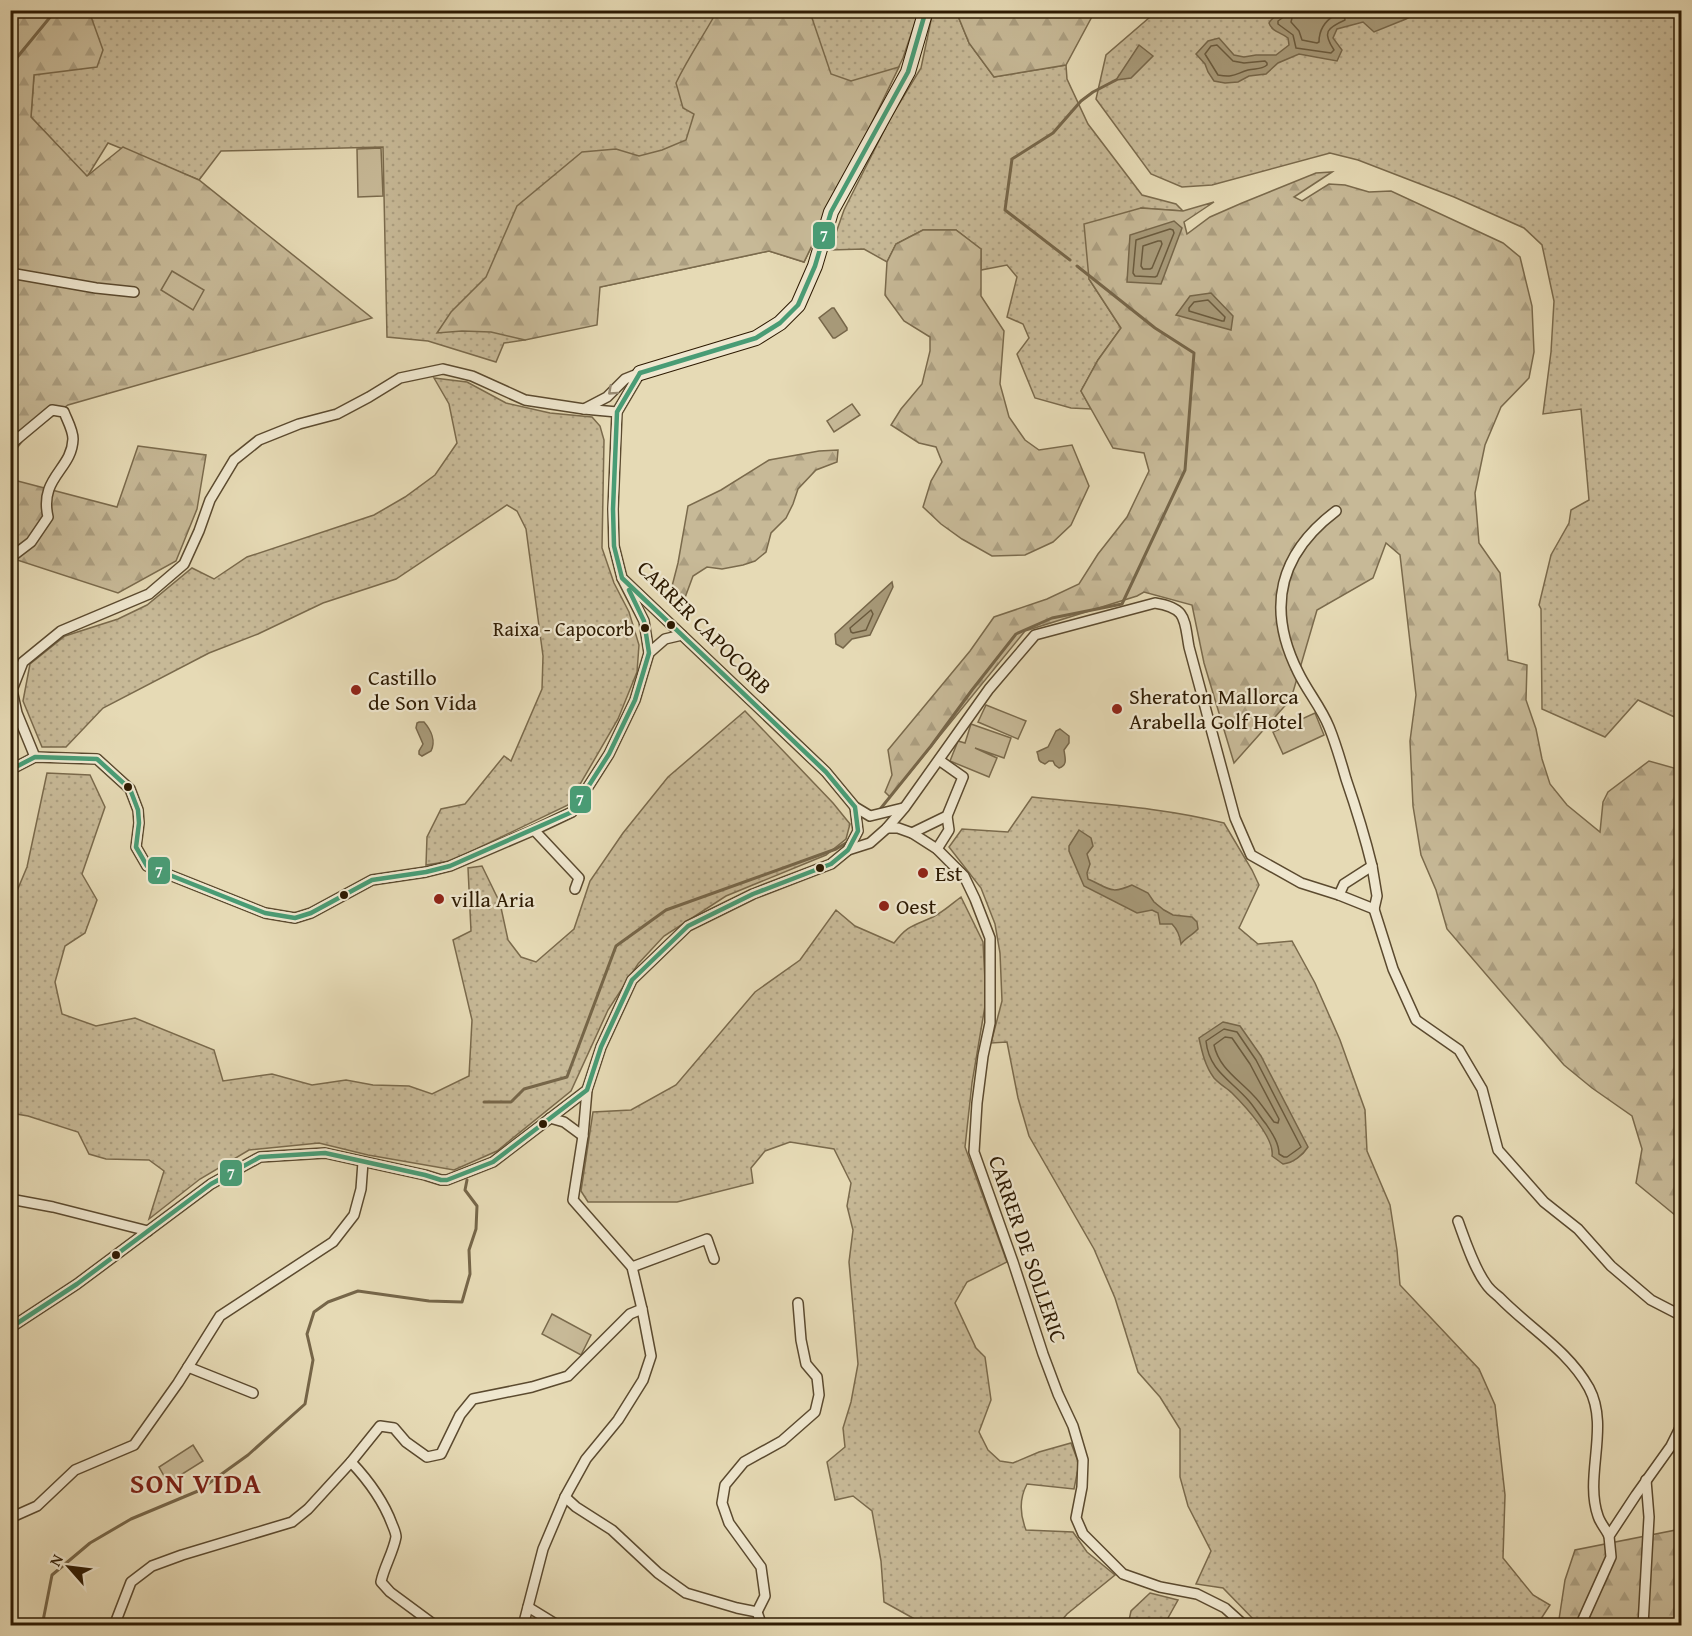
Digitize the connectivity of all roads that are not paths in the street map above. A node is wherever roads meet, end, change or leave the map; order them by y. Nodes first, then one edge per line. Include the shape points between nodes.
1 (926, 10) edge
2 (10, 273) edge
3 (134, 292) dead end
4 (640, 374) junction
5 (584, 409) junction
6 (617, 412) junction
7 (10, 445) edge
8 (1336, 512) dead end
9 (10, 558) edge
10 (622, 578) junction
11 (682, 635) junction
12 (649, 653) junction
13 (35, 757) junction
14 (939, 760) junction
15 (10, 770) edge
16 (855, 807) junction
17 (905, 807) junction
18 (947, 816) junction
19 (887, 828) junction
20 (534, 830) junction
21 (912, 833) junction
22 (937, 849) junction
23 (848, 850) junction
24 (1372, 866) junction
25 (575, 889) dead end
26 (1340, 895) junction
27 (1374, 909) junction
28 (587, 1090) junction
29 (550, 1118) junction
30 (583, 1136) junction
31 (363, 1162) junction
32 (10, 1199) edge
33 (1458, 1221) dead end
34 (148, 1231) junction
35 (714, 1259) dead end
36 (632, 1267) junction
37 (798, 1303) dead end
38 (642, 1309) junction
39 (1682, 1316) edge
40 (10, 1328) edge
41 (188, 1367) junction
42 (253, 1393) dead end
43 (1682, 1424) edge
44 (351, 1462) junction
45 (1646, 1480) junction
46 (565, 1497) junction
47 (10, 1518) edge
48 (1610, 1536) junction
49 (528, 1606) junction
50 (758, 1612) junction
51 (114, 1626) edge
52 (436, 1626) edge
53 (523, 1626) edge
54 (559, 1626) edge
55 (762, 1626) edge
56 (1245, 1626) edge
57 (1580, 1626) edge
58 (1643, 1626) edge

1 - 4 street via 908,72 831,212 798,305 780,323 756,338
2 - 3 street
4 -> 5 street via 625,379 607,397
4 - 6 street, CARRER CAPOCORB
5 - 6 street
5 - 13 street via 525,400 472,376 443,369 400,378 337,414 259,440 234,460 210,500 184,564 149,594 61,631 23,662 12,690
6 - 10 street, CARRER CAPOCORB via 614,546
7 - 9 street via 52,410 64,412 73,437 69,455 49,487 48,517 31,542
8 - 24 street via 1320,523 1296,552 1283,582 1281,621 1298,672 1331,732
10 - 11 street, CARRER CAPOCORB
10 - 12 street via 644,621
11 - 12 street via 665,639
11 - 16 street, CARRER CAPOCORB via 826,772
12 - 20 street via 635,700 609,754 572,812
13 - 15 street
13 - 20 street via 97,759 130,789 138,810 136,847 147,866 265,913 295,918 372,880 450,866
14 - 17 street
14 - 18 street via 963,777
14 - 26 street via 989,689 1035,635 1155,603 1173,606 1184,618 1235,818 1251,855 1301,883
16 - 17 street via 870,816
16 - 23 street via 858,831
17 - 19 street
18 - 21 street
18 - 22 street via 949,830
19 - 21 street, CARRER DE SOLLERIC
19 - 23 street via 870,843
20 - 25 street via 579,878
21 - 22 street, CARRER DE SOLLERIC
22 - 56 street, CARRER DE SOLLERIC via 964,876 990,938 990,1023 981,1068 974,1152 1083,1460 1076,1518 1083,1534 1123,1574 1197,1594 1225,1608
23 - 28 street via 831,864 753,894 688,926 632,980 601,1047
24 - 26 street via 1344,884
24 - 27 street via 1377,896
26 - 27 street
27 - 39 street via 1393,969 1416,1020 1459,1050 1482,1089 1498,1150 1544,1202 1578,1229 1611,1266 1651,1300
28 - 29 street
28 - 30 street
29 - 30 street via 564,1122
29 - 31 street via 493,1162 447,1180
30 - 36 street via 573,1200
31 - 34 street via 325,1153 260,1157 211,1184
31 - 41 street via 354,1215 333,1242 220,1316
32 - 34 street
33 - 48 street via 1485,1284 1560,1351 1589,1389 1596,1411 1594,1496 1598,1517
34 - 40 street
35 - 36 street via 708,1239
36 - 38 street
37 - 50 street via 806,1364 817,1377 819,1395 815,1412 783,1441 744,1462 725,1485 722,1503 729,1523 761,1567 765,1596
38 - 44 street via 630,1314 568,1376 473,1399 460,1415 441,1454 427,1458 394,1428 380,1426
38 - 46 street via 651,1356 643,1380 618,1420 586,1458
41 - 42 street
41 - 47 street via 134,1445 75,1470 37,1506
43 - 45 street
44 - 51 street via 292,1522 152,1566 131,1582
44 - 52 street via 387,1509 396,1535 381,1582
45 - 48 street
45 - 58 street via 1649,1517
46 - 49 street via 543,1549
46 - 50 street via 612,1530 686,1593
48 - 57 street via 1611,1557
49 - 53 street
49 - 54 street
50 - 55 street

